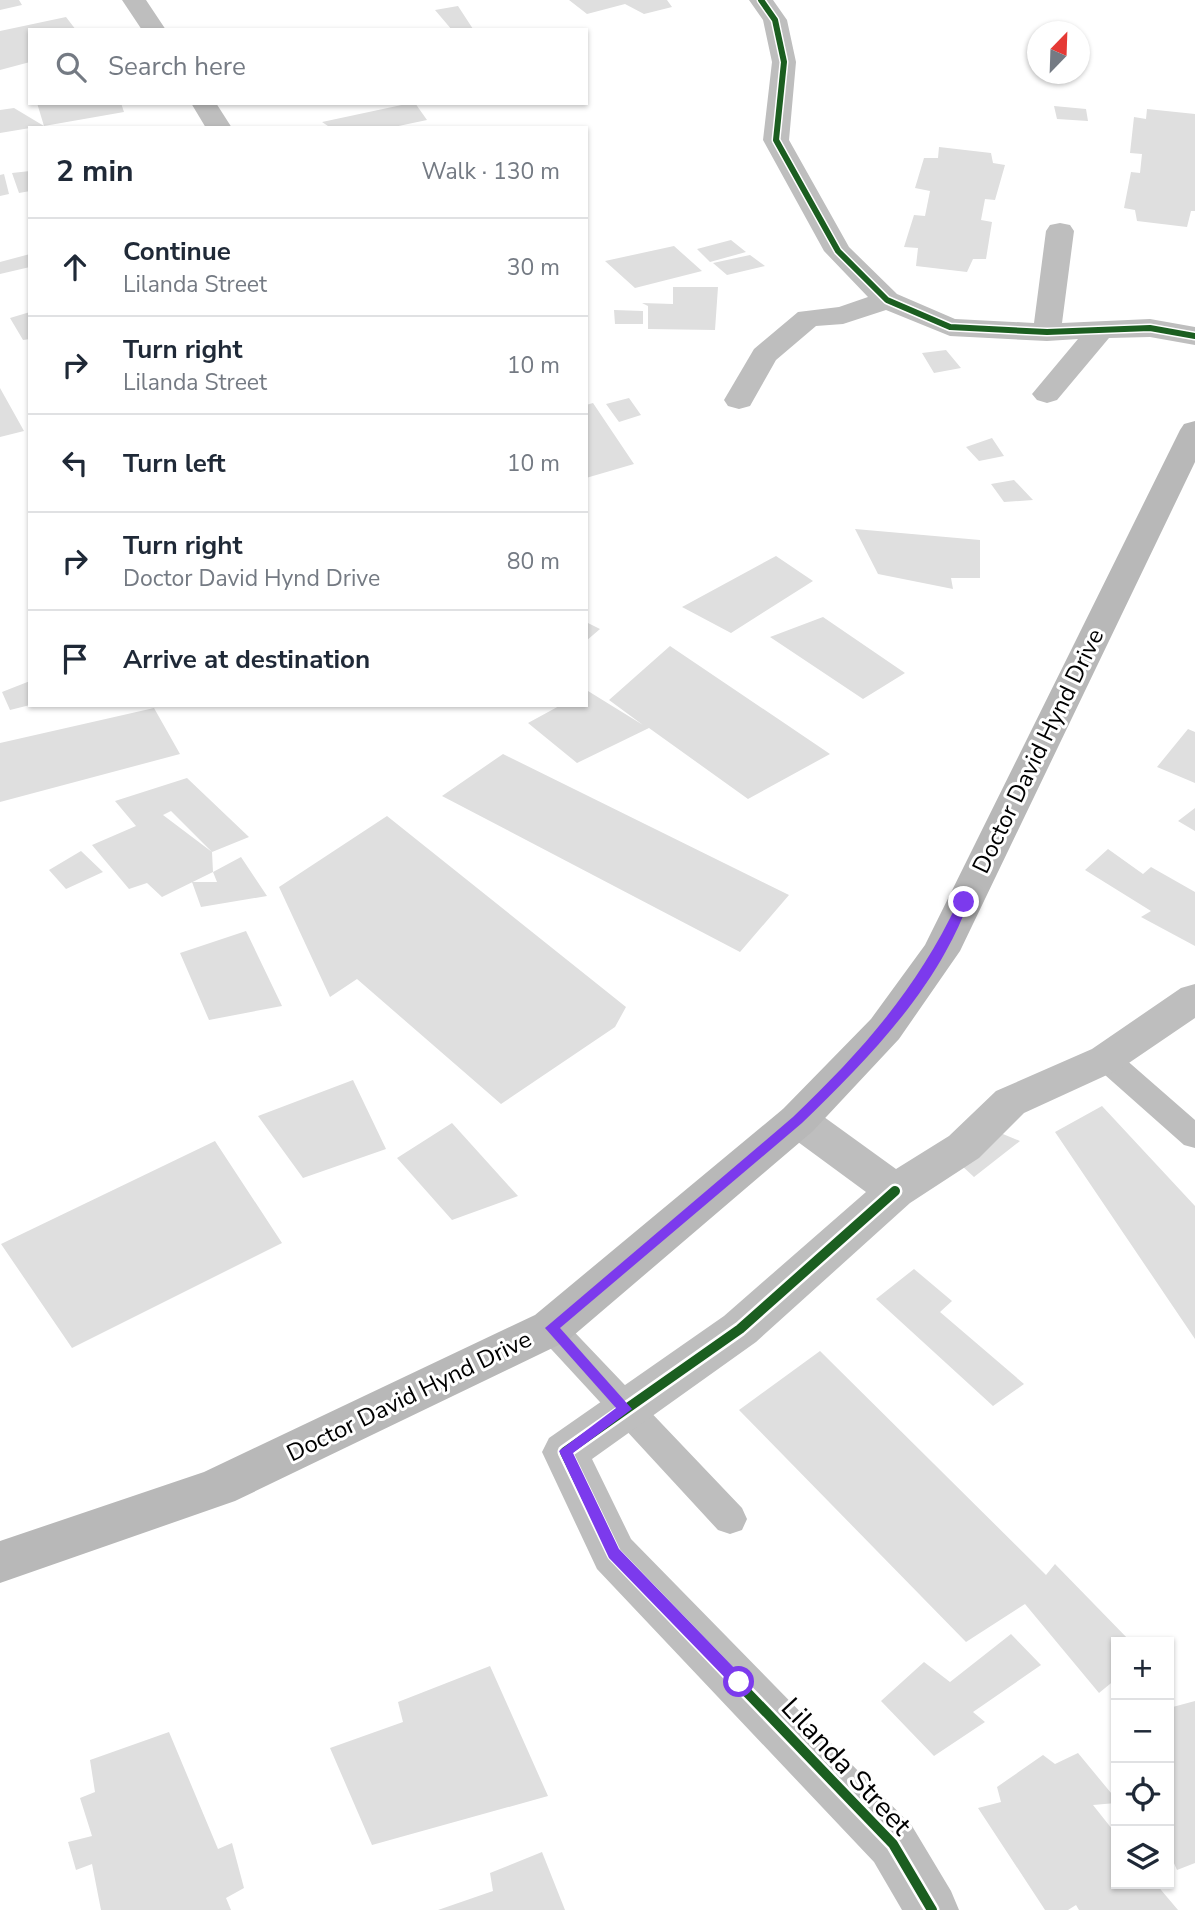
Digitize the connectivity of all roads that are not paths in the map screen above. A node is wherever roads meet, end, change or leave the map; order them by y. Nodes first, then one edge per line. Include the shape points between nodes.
1 (134, 0) edge
2 (761, 0) edge
3 (153, 28) edge
4 (204, 105) edge
5 (218, 126) edge
6 (1060, 231) dead end
7 (887, 300) junction
8 (1101, 330) junction
9 (1047, 332) junction
10 (1195, 336) edge
11 (1047, 394) dead end
12 (739, 400) dead end
13 (1195, 430) edge
14 (1195, 998) edge
15 (1106, 1059) junction
16 (798, 1120) junction
17 (1195, 1137) edge
18 (895, 1191) junction
19 (551, 1328) junction
20 (626, 1409) junction
21 (730, 1518) dead end
22 (0, 1562) edge
23 (932, 1910) edge

1 - 3 street
2 - 7 street via 775,20 785,62 776,140 838,251
4 - 5 street
6 - 9 street
7 - 9 street via 950,327
7 - 12 street via 843,315 807,318 764,355
8 - 9 street
8 - 10 street via 1150,328
8 - 11 street
13 - 16 main road, Doctor David Hynd Drive via 941,951 885,1029
14 - 15 street
15 - 17 lane
15 - 18 street via 1010,1102 964,1147
16 - 18 street
16 - 19 main road, Doctor David Hynd Drive
18 - 20 street via 740,1329
19 - 20 lane
19 - 22 main road, Doctor David Hynd Drive via 218,1488
20 - 21 lane
20 - 23 street, Lilanda Street via 565,1451 614,1554 893,1844

